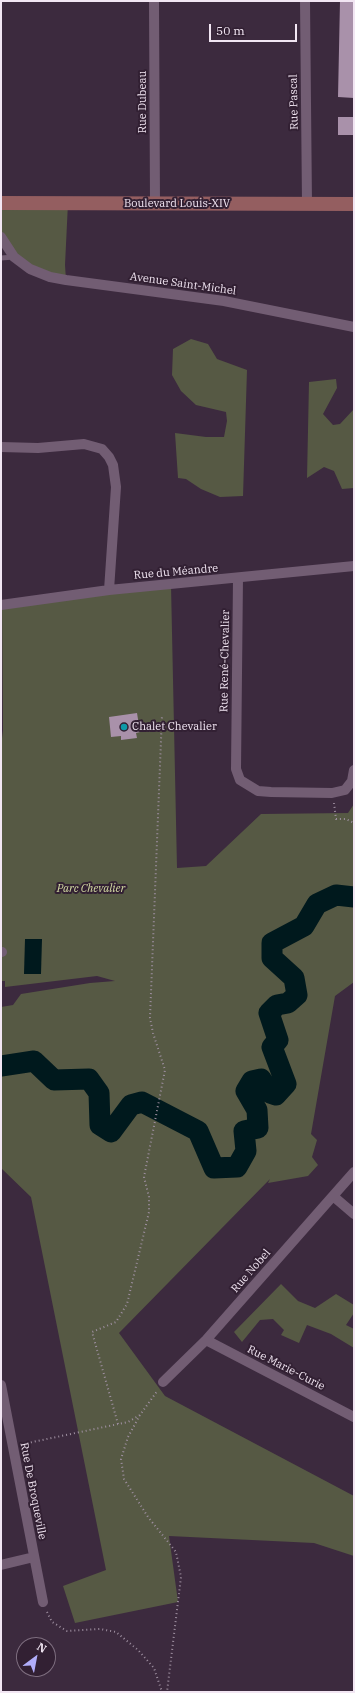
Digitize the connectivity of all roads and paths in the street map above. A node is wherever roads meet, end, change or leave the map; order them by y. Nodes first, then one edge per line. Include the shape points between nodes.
1 (154, 1) edge
2 (305, 1) edge
3 (1, 203) edge
4 (155, 204) junction
5 (307, 204) junction
6 (354, 204) edge
7 (1, 237) edge
8 (14, 256) junction
9 (1, 258) edge
10 (354, 327) edge
11 (1, 447) edge
12 (354, 566) edge
13 (238, 578) junction
14 (109, 590) junction
15 (1, 605) edge
16 (162, 715) dead end
17 (354, 770) edge
18 (332, 793) junction
19 (354, 824) edge
20 (354, 1172) edge
21 (333, 1196) junction
22 (354, 1214) edge
23 (206, 1340) junction
24 (163, 1382) joint
25 (1, 1385) edge
26 (140, 1415) junction
27 (354, 1417) edge
28 (118, 1424) junction
29 (12, 1446) junction
30 (34, 1557) junction
31 (1, 1565) edge
32 (43, 1602) joint
33 (162, 1692) edge
34 (167, 1692) edge

1 - 4 street, Rue Dubeau
2 - 5 street, Rue Pascal
3 - 4 main road, Boulevard Louis-XIV
4 - 5 main road, Boulevard Louis-XIV
5 - 6 main road, Boulevard Louis-XIV
7 - 8 street, Avenue Saint-Michel
8 - 9 lane
8 - 10 street, Avenue Saint-Michel via 30,270 66,280 224,301
11 - 14 street via 38,448 84,444 102,449 109,457 113,465 116,487
12 - 13 street, Rue du Méandre
13 - 14 street, Rue du Méandre
13 - 18 street, Rue René-Chevalier via 236,768 240,780 258,791
14 - 15 street, Rue du Méandre
16 - 28 path via 150,1018 165,1070 144,1177 149,1197 149,1212 127,1304 116,1322 92,1332
17 - 18 street, Rue René-Chevalier via 352,781 345,790
18 - 19 path via 336,819 346,819
20 - 21 street, Rue Nobel
21 - 22 street
21 - 23 street, Rue Nobel
23 - 24 street, Rue Nobel
23 - 27 street, Rue Marie-Curie
24 - 26 path
25 - 29 street, Rue De Broqueville
26 - 28 path
26 - 34 path via 128,1437 121,1459 124,1479 148,1517 176,1552 181,1577
28 - 29 path
29 - 30 street, Rue De Broqueville
30 - 31 street
30 - 32 street, Rue De Broqueville
32 - 33 path via 52,1622 67,1631 100,1629 116,1632 138,1650 154,1668

